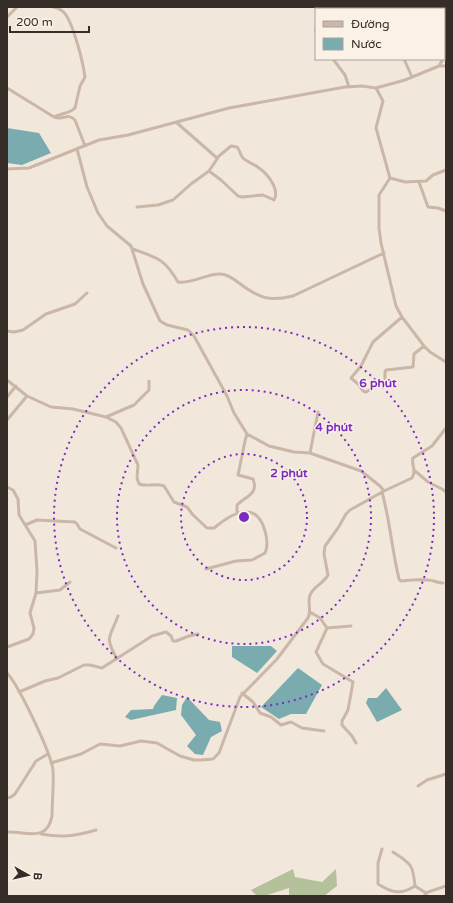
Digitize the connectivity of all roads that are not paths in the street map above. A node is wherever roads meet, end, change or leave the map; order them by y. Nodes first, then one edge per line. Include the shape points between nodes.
1 (17, 7) edge
2 (53, 7) edge
3 (7, 17) edge
4 (334, 60) edge
5 (404, 60) edge
6 (443, 60) edge
7 (439, 66) junction
8 (446, 66) edge
9 (412, 77) junction
10 (349, 87) junction
11 (7, 88) edge
12 (376, 88) junction
13 (54, 117) junction
14 (176, 122) junction
15 (85, 146) junction
16 (77, 149) junction
17 (217, 158) junction
18 (7, 169) edge
19 (446, 170) edge
20 (209, 171) junction
21 (390, 178) junction
22 (419, 182) junction
23 (137, 207) dead end
24 (446, 211) edge
25 (133, 249) junction
26 (384, 253) junction
27 (87, 293) dead end
28 (402, 317) junction
29 (7, 331) edge
30 (424, 346) junction
31 (446, 362) edge
32 (7, 380) edge
33 (149, 381) dead end
34 (16, 386) junction
35 (27, 396) junction
36 (7, 397) edge
37 (318, 412) dead end
38 (106, 417) junction
39 (7, 420) edge
40 (446, 428) edge
41 (247, 434) junction
42 (310, 453) junction
43 (414, 470) junction
44 (7, 487) edge
45 (383, 492) junction
46 (446, 492) edge
47 (237, 513) junction
48 (25, 525) junction
49 (116, 548) dead end
50 (206, 570) dead end
51 (70, 582) dead end
52 (443, 583) dead end
53 (36, 593) junction
54 (310, 612) junction
55 (118, 616) dead end
56 (351, 626) dead end
57 (327, 628) junction
58 (198, 634) dead end
59 (7, 646) edge
60 (117, 659) junction
61 (7, 673) edge
62 (19, 692) junction
63 (242, 693) junction
64 (324, 731) dead end
65 (356, 743) dead end
66 (48, 754) junction
67 (51, 763) junction
68 (446, 774) edge
69 (418, 786) dead end
70 (7, 798) edge
71 (96, 830) dead end
72 (7, 832) edge
73 (39, 834) junction
74 (382, 849) dead end
75 (393, 852) dead end
76 (415, 886) junction
77 (446, 886) edge
78 (425, 894) edge

1 - 3 street
2 - 13 street via 63,11 68,18 85,77 75,108
4 - 10 street
5 - 9 street
6 - 7 street
7 - 8 street
7 - 9 street
9 - 12 street
10 - 12 street
10 - 14 street via 229,108
11 - 13 street
12 - 21 street via 383,101 376,128
13 - 15 street via 59,119 69,116 74,119
14 - 15 street via 99,140
14 - 17 street
15 - 16 street
16 - 18 street via 29,168
16 - 25 street via 89,193 100,218
17 - 20 street
17 - 20 street via 229,146 237,147 244,159 261,169 271,180 275,188 274,200 260,195 238,196
19 - 22 street via 433,175 427,181
20 - 23 street via 173,200 158,205
21 - 22 street
21 - 26 street via 379,199 379,228
22 - 24 street via 428,207
25 - 26 street via 161,260 178,282 189,282 220,274 233,278 252,293 278,299 293,296
25 - 41 street via 143,284 160,321 188,330 194,336
26 - 28 street via 396,306
27 - 29 street via 75,304 46,314 23,330
28 - 30 street
28 - 30 street via 373,342 361,366 351,378 366,392 386,381 386,370 413,367 414,354
30 - 31 street
32 - 34 street
33 - 38 street via 149,390 134,405
34 - 35 street
34 - 36 street
35 - 38 street via 53,408 73,409
35 - 39 street
37 - 42 street
38 - 47 street via 121,428 138,465 139,484 164,486 174,502 187,507 209,529
40 - 43 street via 432,446 413,458
41 - 42 street via 269,446
41 - 47 street via 238,475 253,479 255,488 237,505
42 - 45 street via 364,472
43 - 45 street via 414,476 410,480
43 - 46 street
44 - 48 street via 13,490 18,499 18,513
45 - 52 street via 399,579 426,579
45 - 54 street via 348,511 326,543 324,550 328,575 311,594
47 - 50 street via 251,513 259,517 266,536 266,551 252,560 236,561
48 - 49 street via 37,520 75,522 80,529
48 - 53 street via 36,544
51 - 53 street via 60,590
53 - 59 street via 30,613 33,634 29,639
54 - 57 street via 320,618
54 - 63 street via 286,648
55 - 60 street via 109,640
56 - 57 street
57 - 65 street via 317,654 323,664 353,682 348,710 342,725
58 - 60 street via 176,641 173,641 166,632 154,635
60 - 62 street via 102,668 84,665 58,678
61 - 62 street
62 - 66 street
63 - 64 street via 253,702 260,714 271,717 280,724 290,722 302,728
63 - 67 street via 219,753 213,759 187,758 157,743 141,741 120,746 102,744 81,754
66 - 67 street
66 - 70 street via 36,761 15,794
67 - 73 street via 51,822
68 - 69 street
71 - 73 street via 58,837
72 - 73 street
74 - 76 street via 378,863 378,884 397,892 405,892
75 - 76 street via 412,867
76 - 78 street
77 - 78 street

